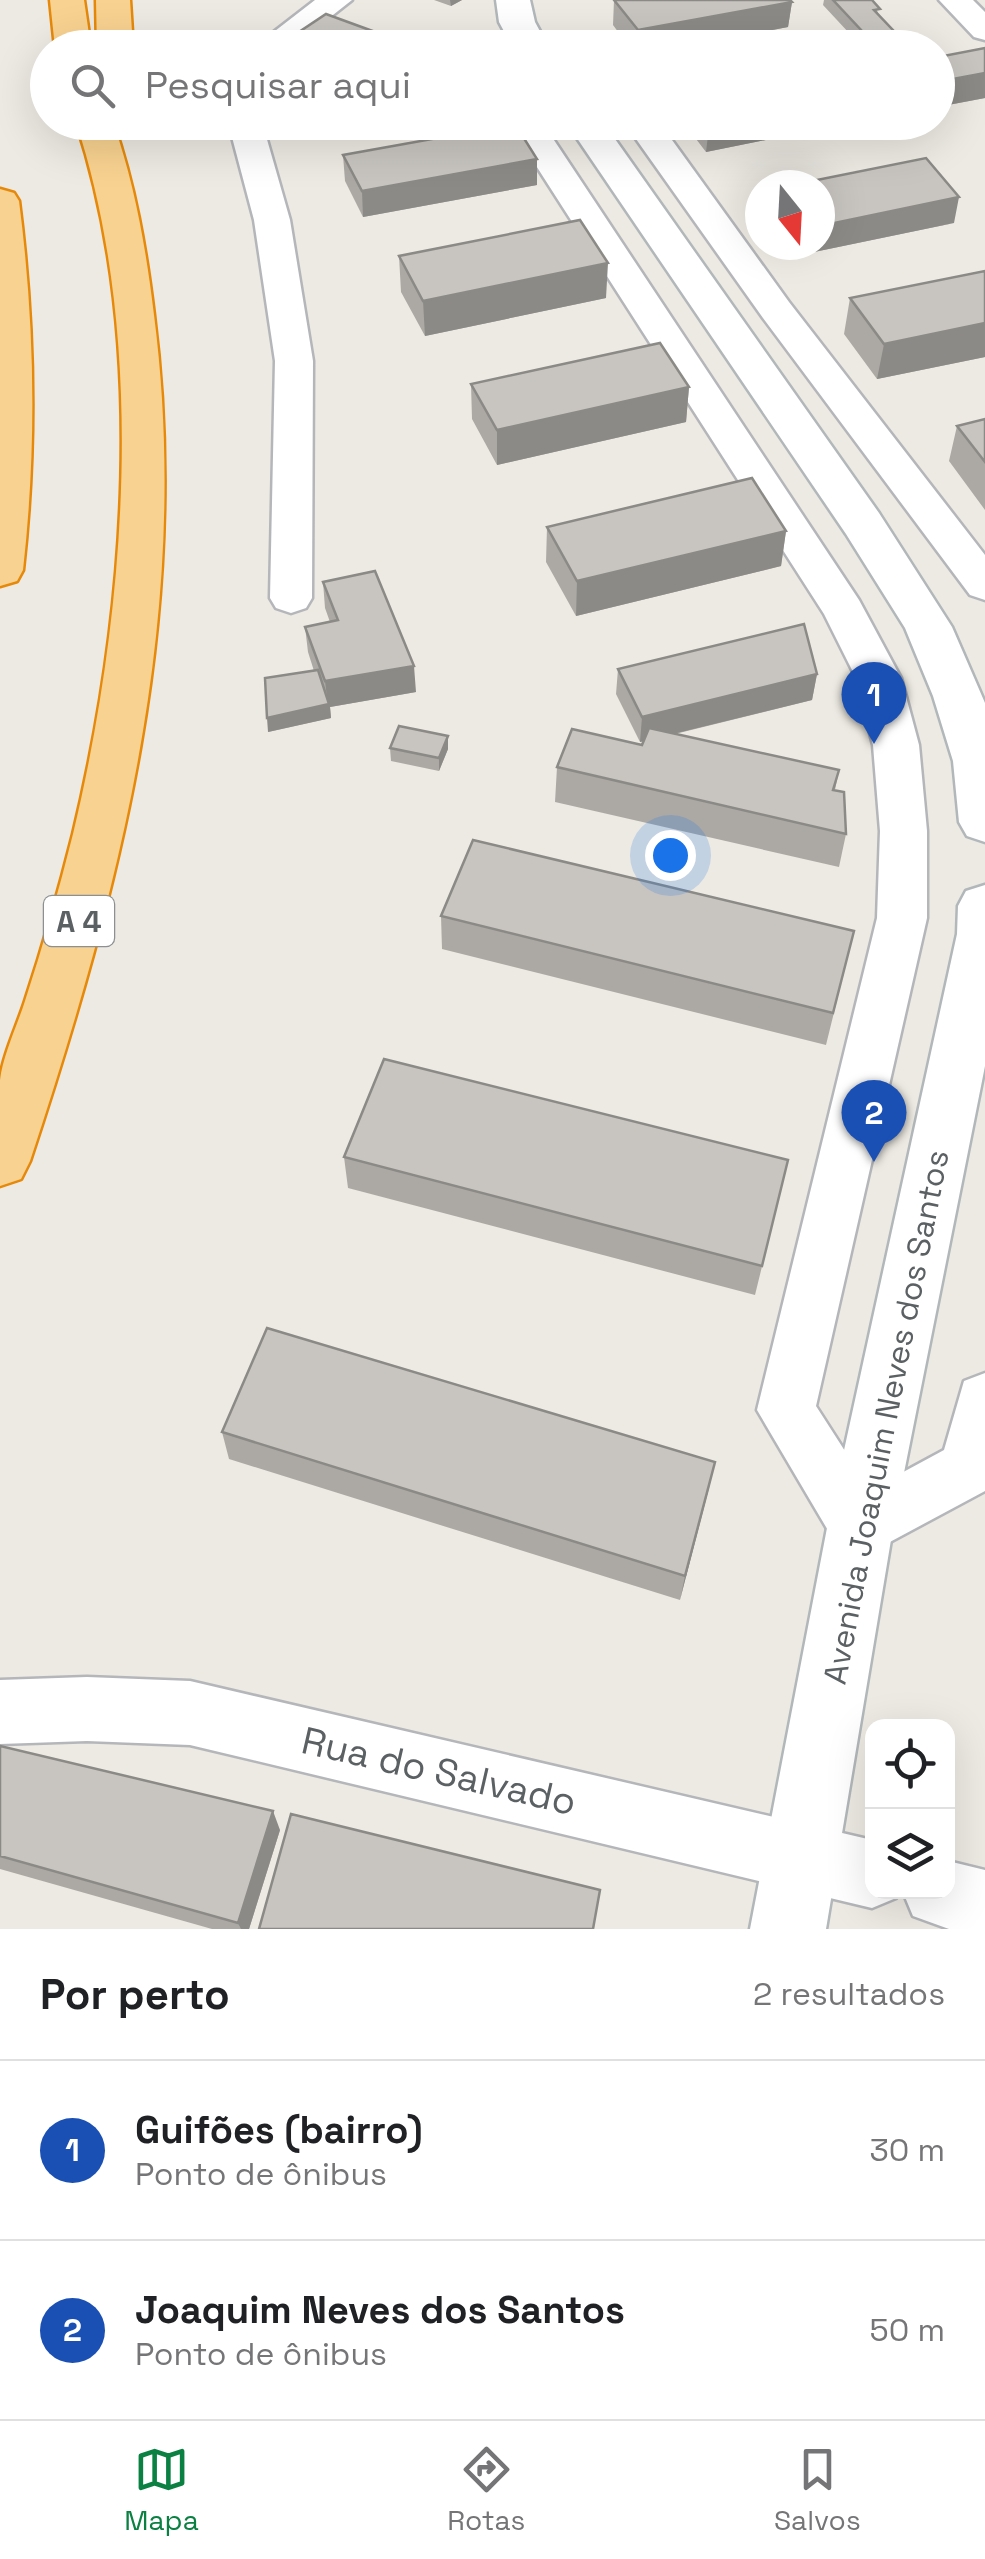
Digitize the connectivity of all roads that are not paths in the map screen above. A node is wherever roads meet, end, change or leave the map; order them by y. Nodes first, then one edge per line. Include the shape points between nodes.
1 (67, 0) edge
2 (113, 0) edge
3 (336, 0) edge
4 (513, 0) edge
5 (955, 0) edge
6 (71, 30) edge
7 (114, 30) edge
8 (295, 30) edge
9 (521, 30) edge
10 (985, 30) edge
11 (107, 140) edge
12 (250, 140) edge
13 (537, 140) edge
14 (596, 140) edge
15 (654, 140) edge
16 (0, 201) edge
17 (6, 452) edge
18 (0, 570) edge
19 (985, 586) edge
20 (291, 598) dead end
21 (985, 822) edge
22 (985, 906) edge
23 (0, 1161) edge
24 (985, 1400) edge
25 (860, 1528) junction
26 (0, 1712) edge
27 (800, 1855) junction
28 (865, 1872) edge
29 (955, 1896) edge
30 (985, 1904) edge
31 (788, 1929) edge

1 - 6 highway
2 - 7 highway
3 - 8 street
4 - 9 street
5 - 10 street
11 - 23 highway, A 4 via 144,395 144,541 134,656 85,898
12 - 20 street via 272,220 294,361
13 - 25 street via 844,611 880,684 900,755 906,836 902,918 786,1410
14 - 21 street via 928,626 978,761
15 - 19 street
16 - 17 highway via 13,333
17 - 18 highway
22 - 25 street, Avenida Joaquim Neves dos Santos
24 - 25 street via 970,1468
25 - 27 street, Avenida Joaquim Neves dos Santos
26 - 27 street, Rua do Salvado via 190,1712
27 - 28 street, Rua do Salvado
27 - 31 street, Avenida Joaquim Neves dos Santos
29 - 30 street

